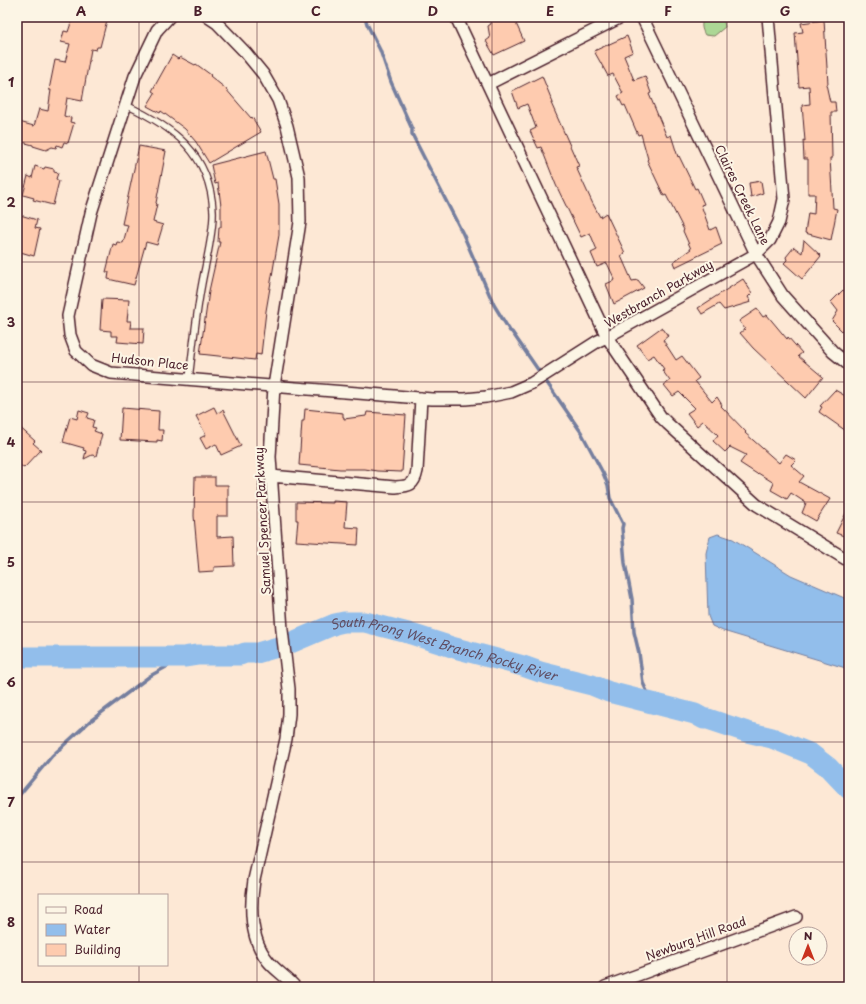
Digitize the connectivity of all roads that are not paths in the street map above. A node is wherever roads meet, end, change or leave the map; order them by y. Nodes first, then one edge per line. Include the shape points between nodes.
1 (168, 17) edge
2 (208, 17) edge
3 (456, 17) edge
4 (621, 17) edge
5 (642, 17) edge
6 (768, 17) edge
7 (488, 84) junction
8 (126, 105) junction
9 (756, 254) junction
10 (607, 337) junction
11 (849, 365) edge
12 (189, 379) junction
13 (274, 386) junction
14 (421, 398) junction
15 (271, 476) junction
16 (849, 561) edge
17 (796, 916) dead end
18 (295, 987) edge
19 (605, 987) edge

1 - 8 street, Hudson Place via 157,30 135,76
2 - 13 street, Samuel Spencer Parkway via 245,52 267,80 278,100 287,126 299,177 300,222
3 - 7 street
4 - 7 street
5 - 9 street, Claires Creek Lane
6 - 9 street, Westbranch Parkway via 784,199 780,222 770,240
7 - 10 street
8 - 12 lane via 173,131 190,147 204,171 211,197 213,212
8 - 12 street, Hudson Place via 91,213 68,316 70,335 76,351 91,365 111,373
9 - 10 street, Westbranch Parkway
9 - 11 street, Claires Creek Lane via 783,296 833,352
10 - 14 street, Hudson Place via 532,383 510,392 465,399
10 - 16 street, Westbranch Parkway via 668,424 757,505
12 - 13 street, Hudson Place
13 - 14 street, Hudson Place
13 - 15 street, Samuel Spencer Parkway
14 - 15 street via 417,471 412,484 395,487
15 - 18 street, Samuel Spencer Parkway via 290,702 288,727 254,880 253,925 263,953
17 - 19 street, Newburg Hill Road

